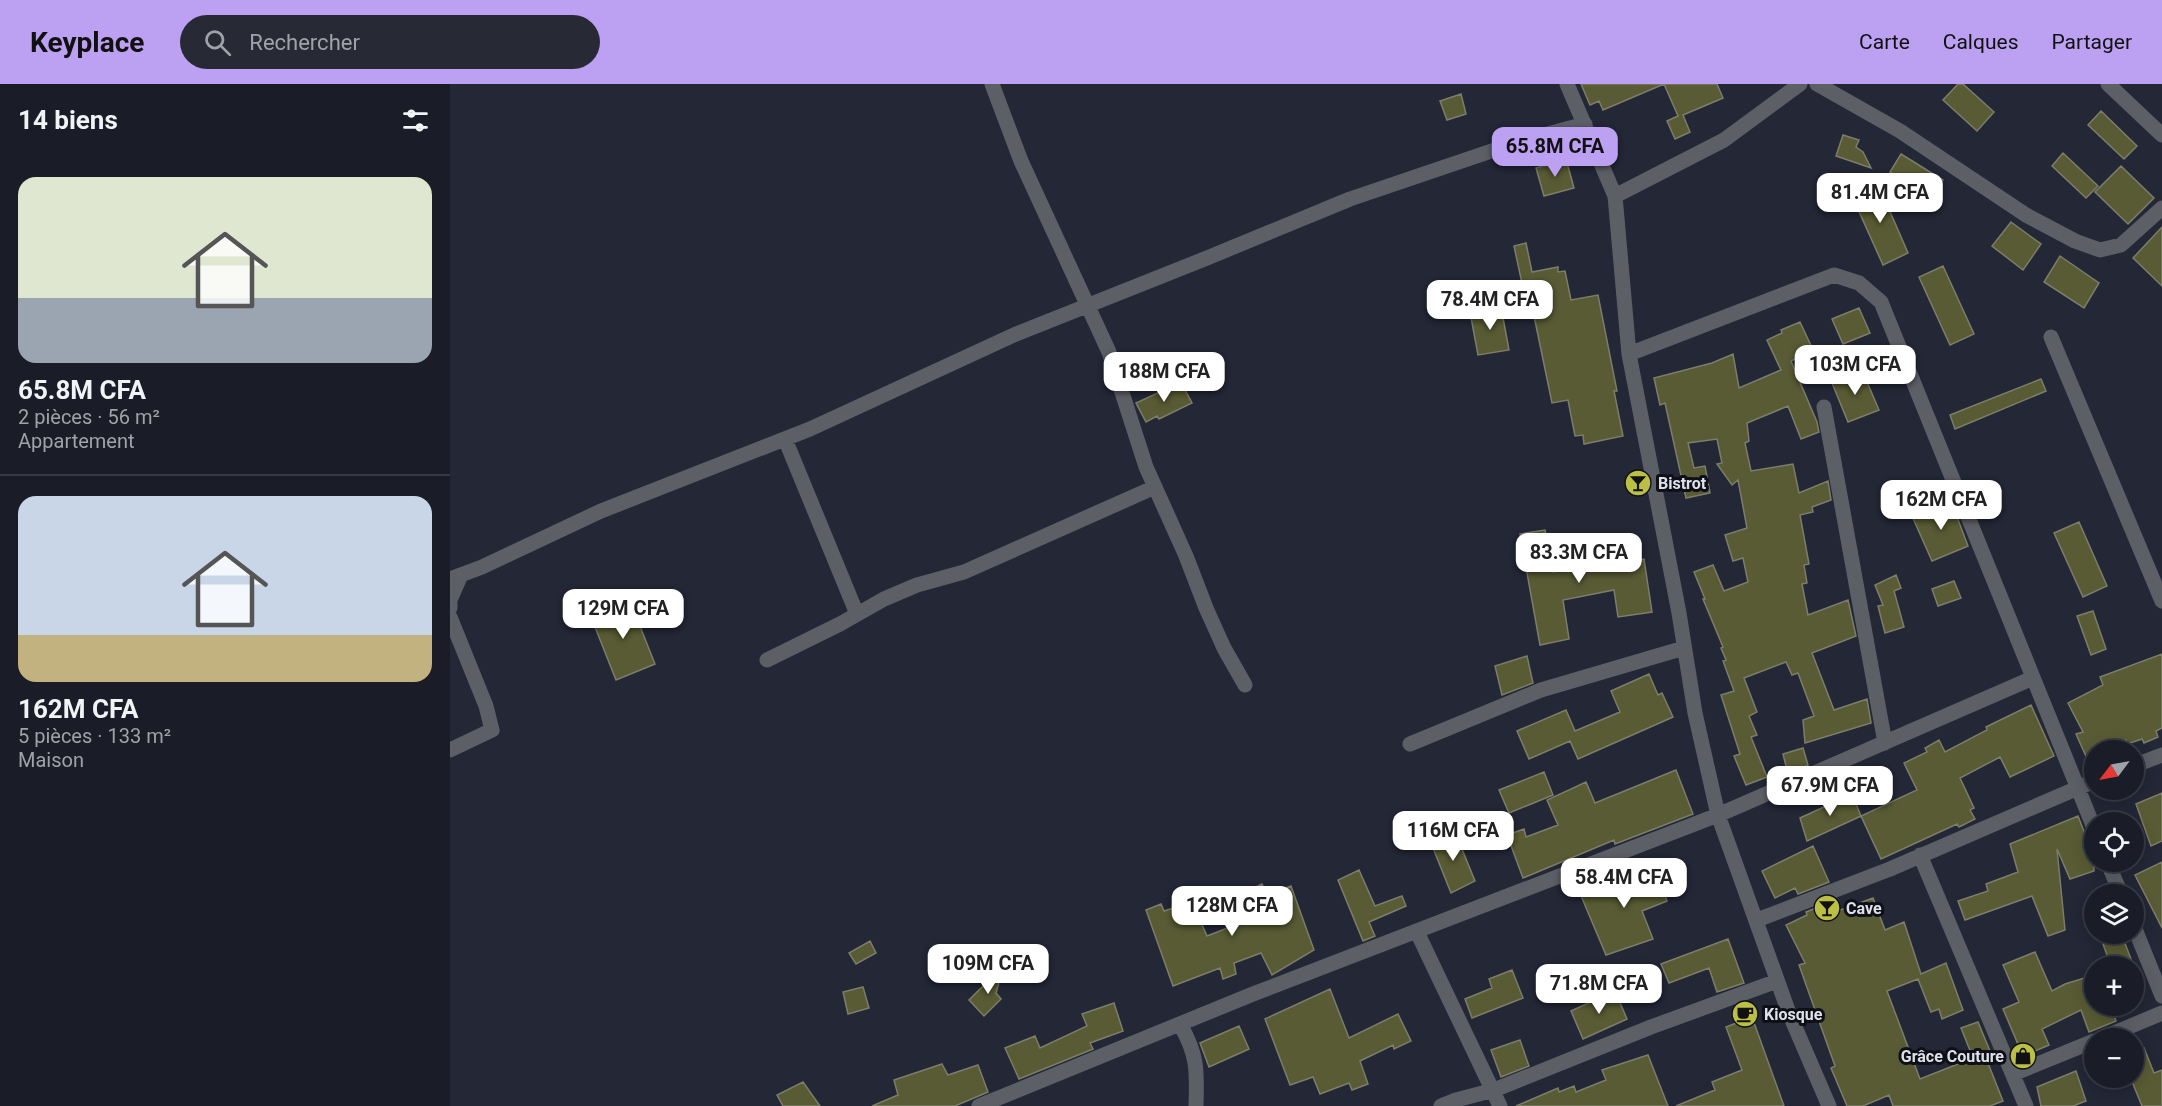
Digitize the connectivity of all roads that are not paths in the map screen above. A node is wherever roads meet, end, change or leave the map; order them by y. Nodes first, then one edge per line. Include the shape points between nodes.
1 (992, 84) edge
2 (1567, 84) edge
3 (1800, 84) edge
4 (1817, 84) edge
5 (2108, 84) edge
6 (1585, 124) junction
7 (2162, 135) edge
8 (1615, 196) junction
9 (2162, 208) edge
10 (1087, 305) junction
11 (2051, 337) dead end
12 (1629, 354) junction
13 (1824, 407) dead end
14 (785, 439) junction
15 (1155, 487) junction
16 (2156, 568) edge
17 (456, 577) edge
18 (2162, 601) edge
19 (450, 608) edge
20 (857, 614) junction
21 (450, 617) edge
22 (1684, 648) junction
23 (767, 660) dead end
24 (2033, 678) junction
25 (1245, 685) dead end
26 (1885, 743) junction
27 (1410, 744) dead end
28 (450, 750) edge
29 (2162, 755) edge
30 (2144, 762) edge
31 (2084, 785) edge
32 (2078, 788) junction
33 (2088, 812) edge
34 (1718, 815) junction
35 (1920, 855) junction
36 (1757, 920) junction
37 (1417, 932) junction
38 (2141, 944) edge
39 (1777, 981) junction
40 (2162, 996) edge
41 (2162, 1013) edge
42 (1180, 1024) junction
43 (2126, 1028) edge
44 (2084, 1045) edge
45 (2013, 1074) junction
46 (1494, 1090) junction
47 (979, 1106) edge
48 (1196, 1106) edge
49 (1441, 1106) edge
50 (1500, 1106) edge
51 (1829, 1106) edge
52 (2026, 1106) edge

1 - 10 street via 1021,161
2 - 6 street
3 - 8 street via 1724,140
4 - 9 street via 1900,131 2026,215 2100,250 2121,245
5 - 7 street
6 - 8 street
6 - 10 street via 1518,142 1350,199
8 - 12 street
10 - 14 street
10 - 15 street via 1109,352
11 - 16 street
12 - 22 street
12 - 24 street via 1834,275 1859,283 1881,303
13 - 26 street
14 - 17 street via 601,512
14 - 20 street
15 - 20 street via 964,572 917,585
15 - 25 street via 1224,648
16 - 18 street
17 - 19 street
20 - 23 street
21 - 28 street via 492,730
22 - 27 street via 1541,690
22 - 34 street
24 - 26 street
24 - 32 street
26 - 34 street
29 - 30 street
31 - 32 street
32 - 33 street
32 - 35 street
34 - 36 street
34 - 37 street
35 - 36 street
35 - 45 street
36 - 39 street
37 - 42 street
37 - 46 street
38 - 40 street
39 - 46 street
39 - 51 street
41 - 43 street
42 - 47 street
42 - 48 street via 1196,1062
44 - 45 street
45 - 52 street
46 - 49 street
46 - 50 street

